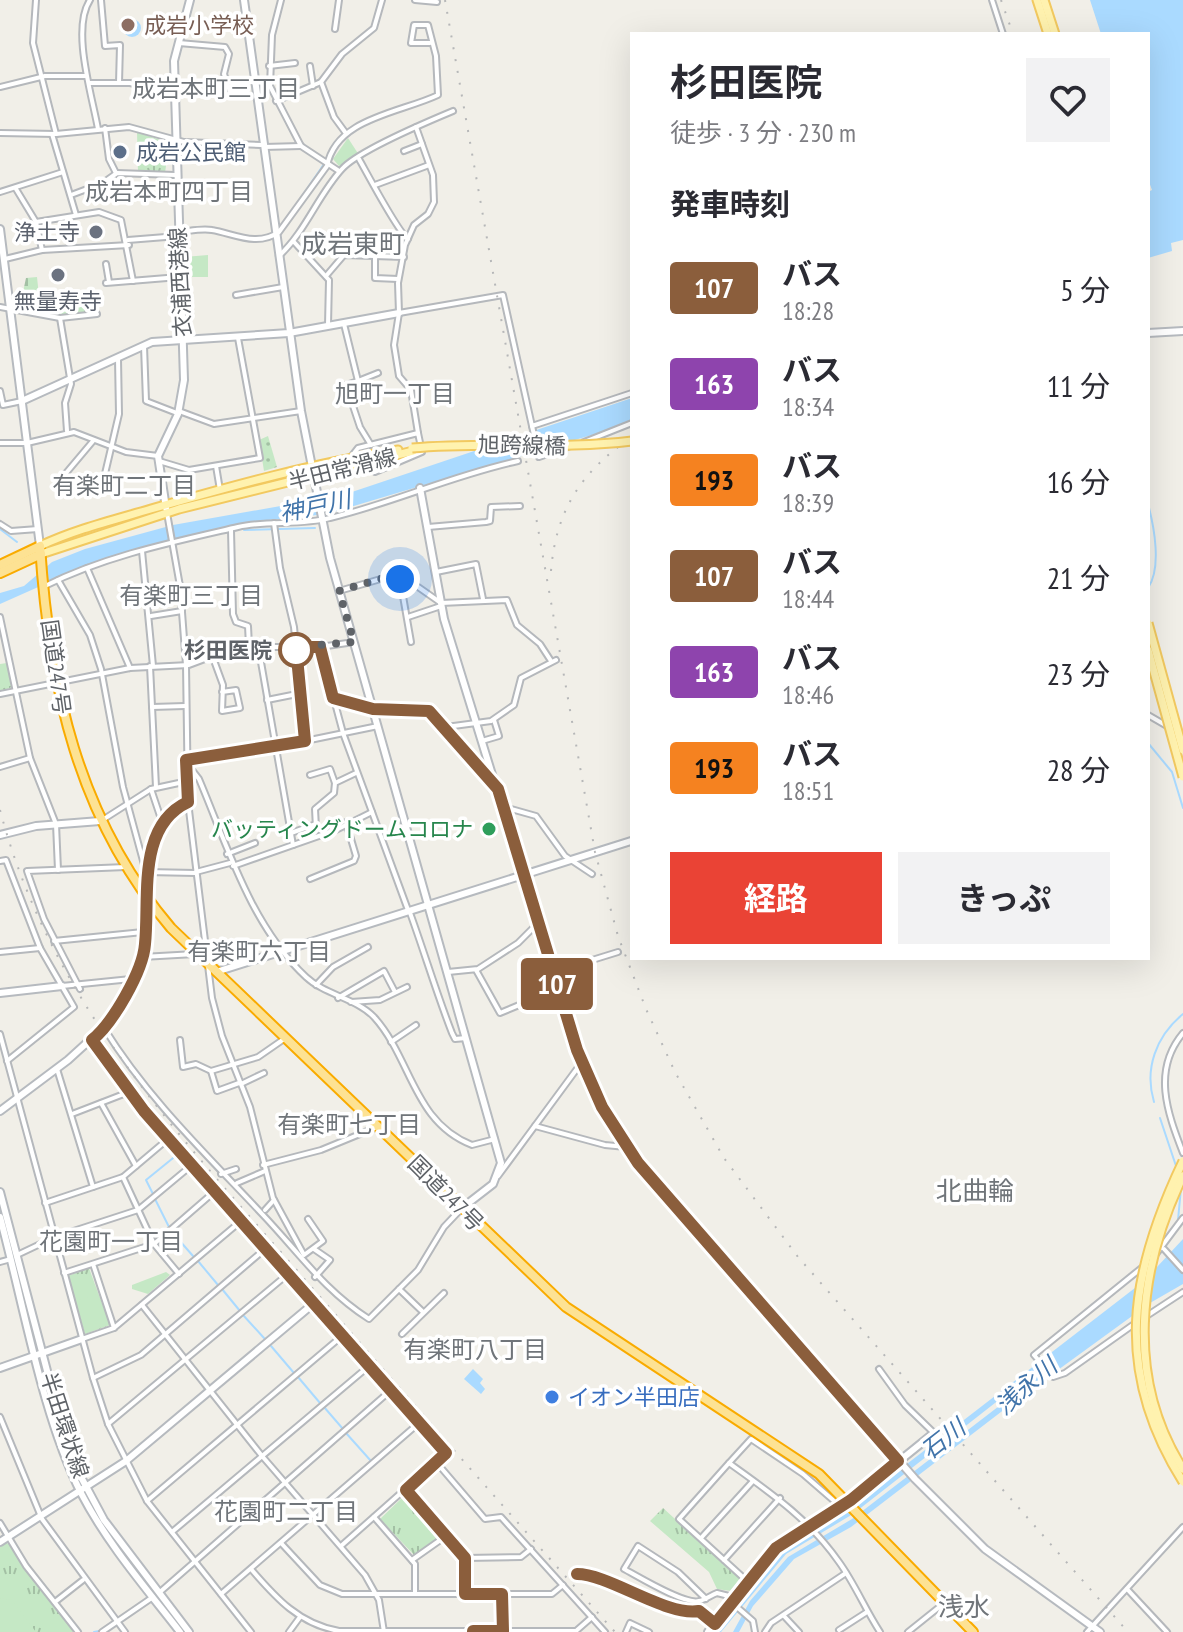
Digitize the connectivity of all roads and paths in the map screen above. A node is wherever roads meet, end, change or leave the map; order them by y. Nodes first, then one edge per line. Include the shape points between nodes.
1 (36, 0) edge
2 (90, 0) edge
3 (101, 0) edge
4 (190, 0) edge
5 (244, 0) edge
6 (281, 0) edge
7 (339, 0) edge
8 (382, 0) edge
9 (415, 0) edge
10 (992, 0) edge
11 (1037, 0) edge
12 (1044, 0) edge
13 (437, 2) edge
14 (335, 29) dead end
15 (1002, 32) edge
16 (1047, 32) edge
17 (1057, 32) edge
18 (177, 43) junction
19 (430, 43) junction
20 (295, 63) dead end
21 (269, 66) junction
22 (310, 66) dead end
23 (43, 76) junction
24 (86, 76) junction
25 (321, 82) junction
26 (89, 83) junction
27 (119, 83) junction
28 (270, 86) junction
29 (313, 86) junction
30 (0, 87) edge
31 (255, 88) junction
32 (173, 93) junction
33 (231, 94) dead end
34 (275, 101) junction
35 (453, 111) dead end
36 (416, 127) junction
37 (105, 128) junction
38 (98, 129) junction
39 (345, 132) junction
40 (0, 133) edge
41 (54, 134) junction
42 (174, 138) junction
43 (422, 144) junction
44 (262, 146) junction
45 (301, 146) junction
46 (404, 151) dead end
47 (359, 159) junction
48 (328, 161) junction
49 (429, 165) junction
50 (63, 172) junction
51 (340, 172) junction
52 (116, 173) junction
53 (175, 175) junction
54 (375, 185) junction
55 (16, 189) junction
56 (0, 192) edge
57 (71, 195) junction
58 (76, 215) junction
59 (36, 222) junction
60 (0, 229) edge
61 (178, 234) junction
62 (275, 235) junction
63 (408, 239) junction
64 (128, 242) junction
65 (294, 242) junction
66 (42, 250) junction
67 (375, 256) junction
68 (278, 257) junction
69 (404, 257) junction
70 (3, 262) edge
71 (106, 264) dead end
72 (326, 276) junction
73 (179, 277) junction
74 (398, 279) junction
75 (133, 281) junction
76 (283, 287) junction
77 (236, 295) dead end
78 (0, 307) edge
79 (10, 308) junction
80 (399, 313) junction
81 (97, 314) dead end
82 (60, 318) junction
83 (344, 324) junction
84 (327, 327) junction
85 (1183, 331) edge
86 (289, 333) junction
87 (1150, 333) edge
88 (238, 338) junction
89 (183, 341) junction
90 (144, 344) junction
91 (117, 356) junction
92 (378, 373) dead end
93 (69, 379) junction
94 (358, 381) junction
95 (0, 391) edge
96 (630, 394) edge
97 (22, 401) junction
98 (301, 411) junction
99 (179, 412) junction
100 (253, 418) junction
101 (630, 424) edge
102 (532, 426) junction
103 (67, 431) junction
104 (418, 433) junction
105 (93, 441) junction
106 (0, 443) edge
107 (27, 443) junction
108 (630, 443) edge
109 (371, 445) junction
110 (109, 447) junction
111 (412, 450) junction
112 (351, 457) junction
113 (159, 458) junction
114 (518, 461) dead end
115 (366, 462) junction
116 (216, 466) junction
117 (312, 471) junction
118 (420, 488) junction
119 (220, 490) junction
120 (520, 506) dead end
121 (167, 513) junction
122 (322, 520) junction
123 (0, 524) edge
124 (275, 526) junction
125 (428, 527) junction
126 (38, 529) junction
127 (231, 530) junction
128 (172, 541) junction
129 (142, 551) junction
130 (41, 555) junction
131 (0, 565) edge
132 (87, 568) junction
133 (436, 572) junction
134 (0, 573) edge
135 (400, 579) junction
136 (58, 580) junction
137 (45, 586) junction
138 (339, 591) junction
139 (483, 599) junction
140 (441, 604) junction
141 (182, 611) junction
142 (151, 616) junction
143 (0, 617) edge
144 (408, 617) junction
145 (1150, 630) edge
146 (354, 642) junction
147 (411, 642) dead end
148 (258, 645) junction
149 (249, 646) junction
150 (296, 647) junction
151 (320, 647) junction
152 (212, 655) junction
153 (1150, 657) edge
154 (186, 665) junction
155 (152, 666) junction
156 (130, 668) junction
157 (102, 673) junction
158 (56, 682) junction
159 (16, 691) junction
160 (222, 692) junction
161 (302, 693) junction
162 (0, 694) edge
163 (333, 698) junction
164 (267, 700) junction
165 (185, 706) junction
166 (152, 707) junction
167 (373, 709) junction
168 (1150, 716) edge
169 (494, 720) junction
170 (477, 723) junction
171 (378, 726) junction
172 (445, 727) junction
173 (343, 733) junction
174 (1183, 740) edge
175 (305, 741) junction
176 (482, 741) junction
177 (276, 746) junction
178 (1183, 750) edge
179 (30, 758) junction
180 (186, 760) junction
181 (0, 767) edge
182 (187, 771) junction
183 (356, 773) junction
184 (310, 775) dead end
185 (1183, 777) edge
186 (188, 781) junction
187 (335, 783) junction
188 (154, 788) junction
189 (498, 789) junction
190 (127, 801) junction
191 (188, 802) junction
192 (504, 807) junction
193 (372, 812) junction
194 (100, 821) junction
195 (346, 822) junction
196 (56, 824) junction
197 (316, 824) junction
198 (163, 826) junction
199 (291, 833) junction
200 (326, 833) junction
201 (0, 835) edge
202 (630, 841) edge
203 (255, 843) dead end
204 (293, 845) junction
205 (226, 854) junction
206 (571, 859) junction
207 (0, 861) edge
208 (231, 864) junction
209 (126, 867) junction
210 (58, 870) junction
211 (146, 872) junction
212 (196, 873) junction
213 (523, 873) junction
214 (592, 874) dead end
215 (310, 879) dead end
216 (145, 895) junction
217 (429, 904) junction
218 (409, 910) junction
219 (538, 923) junction
220 (145, 931) junction
221 (54, 941) junction
222 (368, 947) dead end
223 (40, 948) junction
224 (283, 950) junction
225 (0, 952) edge
226 (618, 952) dead end
227 (197, 954) junction
228 (142, 957) junction
229 (551, 964) junction
230 (476, 970) junction
231 (212, 972) junction
232 (448, 972) junction
233 (131, 979) junction
234 (316, 985) junction
235 (62, 986) junction
236 (79, 987) junction
237 (407, 987) dead end
238 (558, 989) junction
239 (395, 992) junction
240 (0, 993) edge
241 (338, 998) junction
242 (349, 1002) junction
243 (416, 1025) dead end
244 (104, 1028) junction
245 (1183, 1033) edge
246 (0, 1034) edge
247 (286, 1038) junction
248 (466, 1038) junction
249 (92, 1040) junction
250 (180, 1040) dead end
251 (391, 1042) junction
252 (7, 1061) junction
253 (582, 1062) junction
254 (233, 1067) junction
255 (57, 1069) junction
256 (211, 1071) junction
257 (264, 1073) dead end
258 (240, 1084) junction
259 (129, 1092) junction
260 (18, 1099) junction
261 (101, 1103) junction
262 (0, 1111) edge
263 (71, 1115) junction
264 (535, 1126) junction
265 (377, 1127) junction
266 (168, 1139) junction
267 (495, 1139) junction
268 (627, 1147) junction
269 (1183, 1153) edge
270 (1183, 1161) edge
271 (192, 1165) junction
272 (136, 1166) junction
273 (264, 1168) junction
274 (236, 1169) dead end
275 (221, 1174) junction
276 (1183, 1176) edge
277 (123, 1177) junction
278 (498, 1177) junction
279 (237, 1183) dead end
280 (93, 1187) junction
281 (0, 1192) edge
282 (215, 1192) junction
283 (274, 1200) junction
284 (45, 1203) junction
285 (462, 1208) junction
286 (138, 1210) junction
287 (265, 1210) dead end
288 (0, 1217) edge
289 (283, 1217) junction
290 (1183, 1218) edge
291 (308, 1219) dead end
292 (241, 1221) junction
293 (273, 1225) junction
294 (55, 1237) junction
295 (154, 1244) junction
296 (313, 1248) junction
297 (265, 1249) junction
298 (1164, 1249) dead end
299 (14, 1257) junction
300 (0, 1262) edge
301 (93, 1264) junction
302 (1183, 1270) edge
303 (64, 1273) junction
304 (179, 1274) junction
305 (288, 1274) junction
306 (315, 1277) junction
307 (399, 1289) junction
308 (1183, 1292) edge
309 (444, 1293) dead end
310 (313, 1304) junction
311 (142, 1305) junction
312 (423, 1312) junction
313 (114, 1328) junction
314 (166, 1334) junction
315 (402, 1334) dead end
316 (342, 1336) junction
317 (82, 1339) junction
318 (39, 1353) junction
319 (186, 1360) junction
320 (369, 1366) junction
321 (0, 1368) edge
322 (879, 1369) dead end
323 (93, 1378) junction
324 (210, 1390) junction
325 (390, 1391) junction
326 (0, 1417) edge
327 (419, 1423) junction
328 (108, 1424) junction
329 (237, 1425) junction
330 (934, 1433) joint
331 (262, 1456) junction
332 (126, 1461) junction
333 (437, 1463) junction
334 (729, 1463) junction
335 (899, 1463) junction
336 (1183, 1469) edge
337 (754, 1481) junction
338 (1183, 1482) edge
339 (286, 1484) junction
340 (83, 1488) junction
341 (406, 1490) junction
342 (780, 1498) junction
343 (833, 1500) dead end
344 (147, 1501) junction
345 (849, 1504) junction
346 (313, 1515) junction
347 (40, 1516) junction
348 (374, 1517) junction
349 (0, 1523) edge
350 (812, 1527) junction
351 (1183, 1527) edge
352 (172, 1532) junction
353 (446, 1536) junction
354 (8, 1537) junction
355 (701, 1538) junction
356 (0, 1542) edge
357 (281, 1543) junction
358 (341, 1546) junction
359 (531, 1549) junction
360 (465, 1558) junction
361 (412, 1560) junction
362 (724, 1560) junction
363 (196, 1564) junction
364 (251, 1569) junction
365 (846, 1573) junction
366 (577, 1574) dead end
367 (83, 1580) junction
368 (747, 1581) junction
369 (563, 1585) junction
370 (1127, 1589) junction
371 (415, 1594) junction
372 (465, 1594) junction
373 (502, 1594) junction
374 (155, 1595) junction
375 (221, 1595) junction
376 (377, 1595) junction
377 (706, 1599) junction
378 (732, 1601) junction
379 (55, 1602) junction
380 (944, 1603) junction
381 (867, 1612) junction
382 (784, 1616) junction
383 (300, 1617) junction
384 (592, 1617) junction
385 (118, 1624) junction
386 (715, 1624) junction
387 (1090, 1629) edge
388 (839, 1630) edge
389 (503, 1631) edge
390 (78, 1632) edge
391 (102, 1632) edge
392 (125, 1632) edge
393 (180, 1632) edge
394 (189, 1632) edge
395 (251, 1632) edge
396 (289, 1632) edge
397 (384, 1632) edge
398 (605, 1632) edge
399 (626, 1632) edge
400 (649, 1632) edge
401 (708, 1632) edge
402 (755, 1632) edge
403 (765, 1632) edge
404 (799, 1632) edge
405 (880, 1632) edge
406 (908, 1632) edge
407 (973, 1632) edge
408 (1100, 1632) edge
409 (1167, 1632) edge

1 - 23 street via 33,43
2 - 24 street via 83,9
3 - 27 street via 105,46 120,45
4 - 18 street, 衣浦西港線
5 - 31 street
6 - 21 street
7 - 14 street
8 - 25 street via 374,28 342,54
9 - 13 street
10 - 15 street
11 - 16 main road
12 - 17 main road
18 - 32 street, 衣浦西港線
18 - 33 street via 225,47 229,54 224,74
19 - 19 street via 411,43 414,25 428,25
19 - 39 street via 438,95
20 - 21 street
21 - 28 street
22 - 29 street
23 - 24 street
23 - 30 street
23 - 41 street
24 - 26 street
25 - 29 street
25 - 39 street
26 - 27 street
26 - 38 street
27 - 32 street
28 - 31 street
28 - 34 street
29 - 34 street
31 - 44 street
32 - 42 street, 衣浦西港線
34 - 45 street
35 - 36 street
36 - 43 street
36 - 47 street
37 - 38 street
37 - 42 street via 129,127
37 - 52 street
38 - 41 street
39 - 48 street
40 - 41 street
41 - 50 street
42 - 44 street
42 - 53 street, 衣浦西港線
43 - 46 street
43 - 49 street
44 - 45 street
44 - 62 street
45 - 48 street
47 - 51 street
47 - 54 street
48 - 51 street
48 - 62 street
49 - 54 street
49 - 63 street via 434,202
50 - 55 street
50 - 57 street
51 - 65 street
52 - 53 street
52 - 57 street
53 - 61 street, 衣浦西港線
54 - 63 street via 399,232
55 - 56 street
55 - 59 street
57 - 58 street
58 - 59 street
58 - 64 street via 103,212 121,220
59 - 66 street
60 - 70 street
61 - 62 street via 210,229 243,239
61 - 64 street
61 - 73 street, 衣浦西港線
62 - 68 street
63 - 69 street
64 - 66 street
64 - 75 street
65 - 68 street
65 - 72 street
66 - 70 street
67 - 69 street
67 - 72 street via 344,255
67 - 74 street via 375,278
68 - 76 street
69 - 74 street
70 - 79 street
71 - 75 street via 108,283
72 - 84 street via 331,289
73 - 75 street
73 - 89 street, 衣浦西港線
74 - 80 street
76 - 77 street
76 - 86 street
78 - 79 street
79 - 82 street
79 - 97 street
80 - 83 street
80 - 102 street via 503,295
80 - 104 street via 394,355 399,376 411,390
81 - 82 street
82 - 93 street
83 - 84 street
83 - 94 street
84 - 86 street
85 - 87 street
86 - 88 street
86 - 98 street
88 - 89 street
88 - 100 street
89 - 90 street
89 - 99 street, 衣浦西港線
90 - 91 street
90 - 99 street via 146,401
91 - 93 street
91 - 110 street via 119,414
92 - 94 street
93 - 97 street
93 - 103 street
94 - 109 street via 346,385
95 - 97 street via 3,405
96 - 102 street
97 - 107 street
98 - 100 street
98 - 117 street
99 - 100 street via 214,424
99 - 113 street, 衣浦西港線
100 - 116 street via 260,458
101 - 102 street via 539,457
103 - 105 street
103 - 107 street
104 - 109 street
104 - 115 street via 422,452 416,458 375,472
105 - 110 street
105 - 110 street via 61,479 104,478
106 - 107 street
107 - 126 street
108 - 111 main road, 旭跨線橋, bridge via 487,443
109 - 112 street via 358,448
110 - 113 street
111 - 112 main road, 半田常滑線
111 - 115 main road, 半田常滑線
112 - 117 main road, 半田常滑線
113 - 116 street via 189,470
113 - 121 street
114 - 118 street
115 - 117 main road, 半田常滑線
116 - 119 street
117 - 119 main road, 半田常滑線
117 - 121 main road, 半田常滑線
117 - 122 street
118 - 122 street
118 - 125 street
119 - 121 main road, 半田常滑線
120 - 125 street via 491,507 486,522
121 - 128 street
121 - 130 main road, 半田常滑線 via 92,525
122 - 124 street
122 - 138 street
123 - 126 street via 11,531
124 - 127 street
124 - 150 street
125 - 133 street
126 - 130 street
127 - 128 street
127 - 149 street via 232,605 236,622 248,626
128 - 129 street
128 - 141 street
129 - 132 street
129 - 142 street
130 - 131 highway
130 - 134 highway
130 - 137 highway, 国道247号
132 - 136 street
132 - 156 street
133 - 139 street via 476,564
133 - 140 street
135 - 138 street via 398,574
135 - 140 street
135 - 144 street
136 - 137 street
136 - 157 street via 90,635
137 - 158 highway, 国道247号
138 - 146 street
139 - 140 street
139 - 169 street via 507,600 517,625 553,661 521,678 514,705
140 - 144 street
140 - 170 street
141 - 142 street
141 - 154 street
142 - 155 street
143 - 159 street
144 - 147 street
145 - 178 main road, bridge
146 - 151 street
146 - 167 street
148 - 149 street
148 - 150 street
148 - 164 street
149 - 152 street
150 - 151 street
150 - 161 street
151 - 163 street
152 - 154 street
152 - 160 street
153 - 185 main road, bridge
154 - 155 street
154 - 165 street
155 - 156 street
155 - 166 street
156 - 157 street
157 - 158 street
157 - 190 street
158 - 159 street
158 - 194 highway, 国道247号 via 77,766
159 - 162 street
159 - 179 street
160 - 160 street via 222,711 240,708 236,690
161 - 164 street
161 - 175 street
163 - 167 street
163 - 173 street
164 - 177 street
165 - 166 street
165 - 180 street
166 - 188 street
167 - 171 street
167 - 172 street via 429,711
168 - 174 street
169 - 170 street
169 - 176 street via 499,736
170 - 172 street
170 - 176 street
171 - 173 street
171 - 217 street
172 - 189 street
173 - 175 street
173 - 183 street
175 - 177 street
176 - 189 street
177 - 180 street
177 - 199 street
179 - 181 street
179 - 196 street
180 - 182 street
182 - 186 street
182 - 205 street via 199,779
183 - 187 street
183 - 193 street
184 - 187 street via 330,769
186 - 188 street
186 - 191 street
187 - 197 street via 334,793 315,809
188 - 190 street
188 - 198 street
189 - 192 street
190 - 194 street
190 - 211 street
191 - 198 street
191 - 212 street
192 - 206 street via 536,816
192 - 213 street
193 - 195 street
193 - 218 street
194 - 196 street
194 - 209 highway, 国道247号
195 - 200 street
195 - 215 street via 354,861
196 - 201 street
196 - 210 street
197 - 199 street
197 - 200 street
198 - 211 street
199 - 204 street
200 - 204 street
202 - 206 street
203 - 205 street
204 - 208 street
205 - 208 street
206 - 213 street
206 - 214 street
207 - 223 street via 6,860
208 - 212 street
208 - 224 street
209 - 210 street
209 - 216 highway, 国道247号
210 - 221 street via 27,871
211 - 212 street
211 - 216 street
212 - 231 street
213 - 217 street
213 - 219 street
216 - 220 street
216 - 227 highway, 国道247号
217 - 218 street
217 - 232 street
218 - 224 street
218 - 248 street via 452,1033 455,1039
219 - 229 street
219 - 230 street
220 - 221 street
220 - 228 street
221 - 236 street
222 - 234 street via 333,967
223 - 225 street
223 - 235 street
224 - 231 street
224 - 234 street
226 - 229 street via 576,965
227 - 228 street
227 - 231 highway, 国道247号
228 - 233 street
229 - 238 street
230 - 232 street
230 - 238 street via 500,1013
231 - 247 highway, 国道247号
231 - 254 street via 219,1027
232 - 248 street
233 - 236 street
233 - 244 street
234 - 241 street
235 - 236 street
235 - 240 street
235 - 252 street via 74,1007
237 - 239 street
238 - 253 street
239 - 241 street via 384,971
239 - 242 street via 380,1000
241 - 242 street
242 - 251 street via 373,1017
243 - 251 street
244 - 249 street
244 - 275 street
245 - 269 street via 1167,1059 1163,1080
246 - 252 street
247 - 254 street via 267,1053
247 - 265 highway, 国道247号
248 - 267 street
249 - 255 street
249 - 259 street
250 - 256 street via 183,1067 196,1064
251 - 267 street via 412,1089 439,1124 472,1145
252 - 260 street
253 - 264 street
253 - 268 street
254 - 256 street
254 - 258 street
255 - 260 street
255 - 263 street
256 - 258 street via 217,1091
257 - 258 street
258 - 273 street
259 - 261 street
259 - 266 street
260 - 262 street
260 - 284 street
261 - 263 street
261 - 272 street
263 - 280 street
264 - 268 street
264 - 278 street
265 - 273 street
265 - 285 highway, 国道247号
266 - 271 street
266 - 272 street
267 - 278 street via 501,1163
268 - 335 street
270 - 338 main road, bridge via 1149,1241 1136,1325 1145,1397
271 - 282 street
271 - 286 street
272 - 277 street
273 - 279 street
273 - 283 street
274 - 275 street
275 - 293 street
276 - 336 main road, bridge via 1161,1227 1143,1303 1146,1371 1165,1435
277 - 280 street
277 - 286 street
278 - 285 street
280 - 284 street
281 - 299 street, 半田環状線
282 - 292 street
282 - 295 street
283 - 287 street
283 - 289 street
284 - 294 street
285 - 307 street
285 - 345 highway, 国道247号 via 566,1307 787,1450
286 - 294 street
286 - 295 street
288 - 299 street, 半田環状線
289 - 293 street
289 - 296 street via 304,1255
290 - 308 street via 1171,1239 1139,1270 1034,1355 1053,1377 1065,1373
291 - 296 street via 323,1241
292 - 297 street
292 - 304 street
293 - 306 street
294 - 299 street
294 - 303 street
295 - 301 street
295 - 304 street
296 - 306 street via 330,1260
297 - 305 street
297 - 314 street
298 - 302 street
299 - 300 street
299 - 318 street, 半田環状線
301 - 303 street
301 - 313 street
303 - 317 street
304 - 311 street
305 - 310 street
305 - 319 street
306 - 307 street via 369,1319
307 - 312 street
309 - 312 street
310 - 316 street
310 - 324 street
311 - 313 street
311 - 314 street
312 - 315 street
313 - 317 street
314 - 319 street
314 - 323 street via 141,1355
316 - 320 street
316 - 329 street
317 - 318 street
317 - 323 street
318 - 321 street
318 - 340 street, 半田環状線
319 - 324 street
319 - 328 street
320 - 325 street
320 - 331 street
322 - 330 street
323 - 328 street
324 - 329 street
324 - 332 street
325 - 327 street
325 - 339 street
326 - 347 street
327 - 333 street via 446,1453
327 - 346 street
328 - 332 street
329 - 331 street
329 - 344 street
330 - 335 street
331 - 339 street
331 - 352 street
332 - 340 street
332 - 344 street
333 - 341 street
333 - 359 street via 485,1519 501,1517
334 - 337 street
334 - 343 street via 751,1439
334 - 355 street via 679,1519
335 - 345 street
335 - 387 street via 985,1549
337 - 342 street
337 - 355 street
339 - 346 street
339 - 363 street
340 - 347 street
340 - 374 street, 半田環状線
341 - 348 street
341 - 353 street
342 - 350 street
342 - 362 street
344 - 352 street
345 - 350 street
345 - 380 highway, 国道247号
346 - 357 street
346 - 358 street
347 - 354 street
347 - 367 street
348 - 358 street
348 - 361 street
349 - 354 street
350 - 365 street
350 - 368 street via 776,1548
351 - 370 street
352 - 363 street
353 - 360 street
353 - 361 street
354 - 356 street
354 - 379 street
355 - 362 street
357 - 364 street
357 - 376 street via 327,1588
358 - 376 street
359 - 360 street via 521,1557
359 - 369 street
360 - 372 street
361 - 371 street
362 - 368 street
363 - 374 street
363 - 375 street
364 - 375 street
364 - 383 street
365 - 381 street
365 - 382 street
366 - 386 street via 682,1612 699,1611
367 - 379 street
367 - 385 street
368 - 378 street
369 - 373 street via 552,1594
369 - 384 street
370 - 387 street
370 - 409 street
371 - 372 street
371 - 376 street
372 - 373 street
373 - 389 street
374 - 385 street
374 - 393 street, 半田環状線
374 - 394 street, 半田環状線
375 - 395 street
376 - 397 street
377 - 377 street via 685,1600 624,1569 638,1546 678,1572
377 - 378 street via 717,1593
378 - 386 street
378 - 402 street via 750,1617
379 - 390 street
380 - 406 street
380 - 407 highway, 国道247号
381 - 388 street
381 - 405 street
382 - 403 street
382 - 404 street
383 - 396 street
383 - 397 street via 329,1629
384 - 389 street via 576,1631
384 - 398 street
385 - 391 street
385 - 392 street
386 - 401 street
387 - 408 street
389 - 397 street
399 - 400 street via 630,1623

